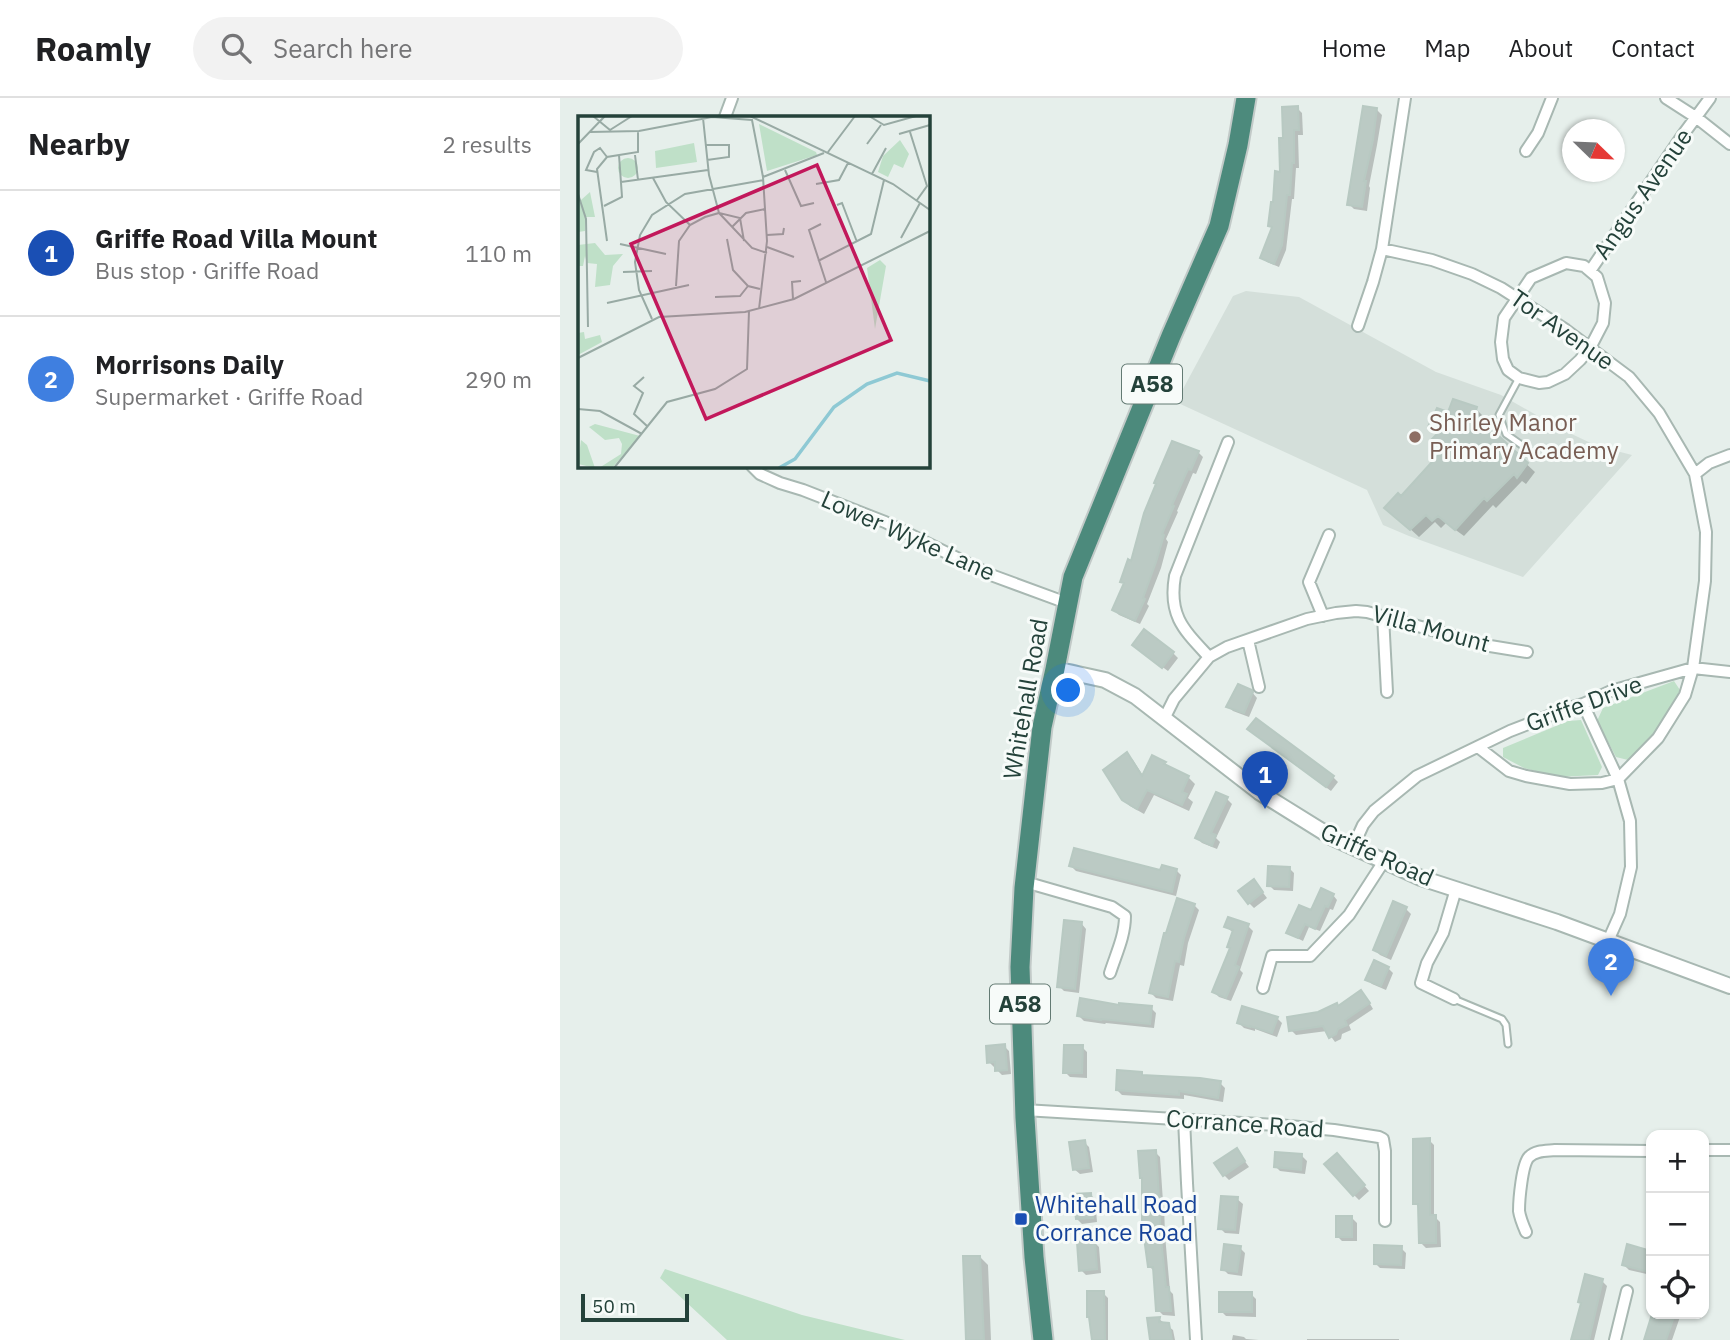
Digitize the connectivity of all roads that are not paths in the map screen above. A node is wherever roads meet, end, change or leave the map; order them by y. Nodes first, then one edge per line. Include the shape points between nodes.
1 (732, 98) edge
2 (1246, 98) edge
3 (1405, 98) edge
4 (1552, 98) edge
5 (1666, 98) edge
6 (1710, 98) edge
7 (725, 116) edge
8 (1697, 118) junction
9 (1730, 144) edge
10 (1526, 151) dead end
11 (1382, 249) junction
12 (1590, 271) junction
13 (1517, 299) junction
14 (1358, 326) dead end
15 (1590, 348) junction
16 (1519, 378) junction
17 (1228, 442) dead end
18 (1530, 451) dead end
19 (1730, 455) edge
20 (753, 467) edge
21 (1695, 474) junction
22 (1329, 535) dead end
23 (1067, 603) junction
24 (1323, 616) junction
25 (1383, 616) junction
26 (1248, 640) junction
27 (1527, 652) dead end
28 (1209, 657) junction
29 (1693, 668) junction
30 (1055, 669) junction
31 (1730, 672) edge
32 (1259, 687) dead end
33 (1387, 692) dead end
34 (1583, 704) junction
35 (1164, 719) junction
36 (1478, 747) junction
37 (1618, 779) junction
38 (1353, 847) junction
39 (1384, 861) junction
40 (1025, 882) junction
41 (1457, 889) junction
42 (1608, 941) junction
43 (1110, 973) dead end
44 (1730, 986) edge
45 (1263, 988) dead end
46 (1454, 999) joint
47 (1508, 1044) dead end
48 (1024, 1111) junction
49 (1185, 1119) junction
50 (1709, 1150) edge
51 (1730, 1150) edge
52 (1646, 1151) edge
53 (1385, 1221) dead end
54 (1526, 1232) dead end
55 (1627, 1291) dead end
56 (1043, 1340) edge
57 (1196, 1340) edge
58 (1615, 1340) edge

1 - 7 street
2 - 23 highway, Whitehall Road / A58 via 1219,226 1073,577
3 - 11 street
4 - 10 street
5 - 8 street
6 - 8 street, Angus Avenue
8 - 9 street
8 - 12 street, Angus Avenue
11 - 13 street, Tor Avenue via 1472,274
11 - 14 street
12 - 13 street via 1566,263 1531,278
12 - 15 street via 1597,276 1605,303 1603,323
13 - 15 street, Tor Avenue
13 - 16 street via 1504,318 1501,342 1508,370
15 - 16 street via 1565,374 1548,382
15 - 21 street, Tor Avenue via 1629,377 1659,413
16 - 18 lane via 1499,415 1507,434
17 - 28 street via 1172,590 1177,617
19 - 21 street
20 - 23 street, Lower Wyke Lane via 760,474 885,522 991,575
21 - 29 street, Griffe Drive via 1706,532 1705,581
22 - 24 street via 1309,582
23 - 30 highway, Whitehall Road / A58
24 - 25 street, Villa Mount via 1356,611
24 - 26 street, Villa Mount
25 - 27 street, Villa Mount
25 - 33 street
26 - 28 street, Villa Mount
26 - 32 street
28 - 35 street, Villa Mount via 1174,699
29 - 31 street
29 - 34 street, Griffe Drive via 1611,691
29 - 37 street, Griffe Drive via 1685,695 1658,738
30 - 35 street, Griffe Road via 1105,680
30 - 40 highway, Whitehall Road / A58 via 1042,727
34 - 36 street, Griffe Drive
34 - 37 street
35 - 38 street, Griffe Road via 1259,792
36 - 37 street via 1509,771 1526,776 1570,784
36 - 38 street, Griffe Drive via 1417,776 1374,811
37 - 42 street via 1630,821 1631,867
38 - 39 street, Griffe Road
39 - 41 street, Griffe Road
39 - 45 street via 1349,915 1310,956 1272,956
40 - 43 street via 1112,907 1125,916 1125,930
40 - 48 highway, Whitehall Road / A58 via 1020,967
41 - 42 street, Griffe Road
41 - 46 street via 1421,983
42 - 44 street, Griffe Road
46 - 47 lane via 1502,1019
48 - 49 street, Corrance Road
48 - 56 highway, Whitehall Road / A58
49 - 53 street, Corrance Road via 1334,1129 1379,1137 1385,1151
49 - 57 street
50 - 51 street
52 - 54 street via 1555,1150 1531,1155 1524,1163 1519,1210
55 - 58 street

